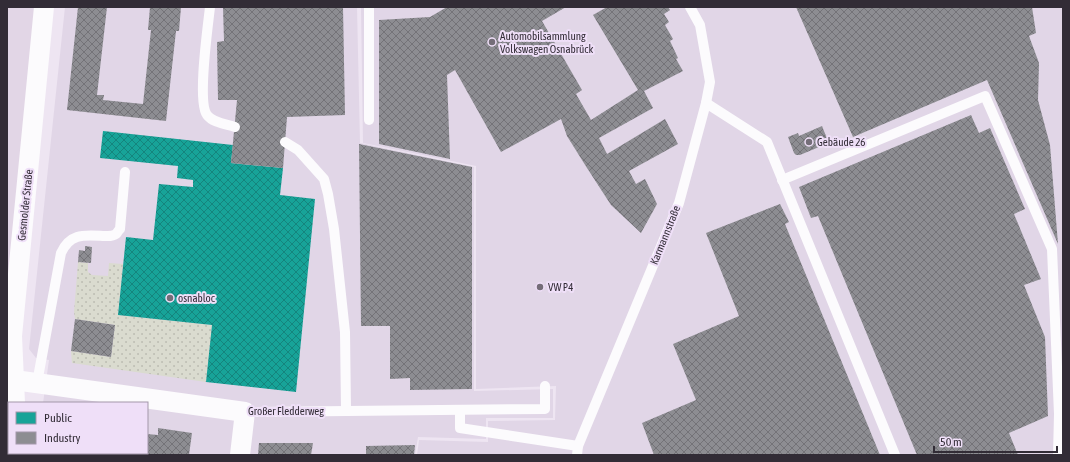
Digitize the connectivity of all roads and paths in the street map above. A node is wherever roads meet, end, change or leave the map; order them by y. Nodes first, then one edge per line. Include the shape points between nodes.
1 (44, 7) edge
2 (210, 7) edge
3 (369, 7) edge
4 (690, 7) edge
5 (706, 103) junction
6 (369, 120) dead end
7 (235, 127) dead end
8 (285, 142) dead end
9 (125, 172) dead end
10 (782, 180) junction
11 (10, 379) edge
12 (37, 383) junction
13 (545, 386) dead end
14 (84, 396) edge
15 (15, 402) edge
16 (144, 402) edge
17 (148, 402) edge
18 (346, 410) junction
19 (460, 410) junction
20 (245, 412) junction
21 (577, 451) edge
22 (240, 455) edge
23 (896, 455) edge
24 (1058, 455) edge

1 - 11 street, Gesmolder Straße
2 - 7 lane via 202,102 207,115 215,121
3 - 6 lane
4 - 5 lane, Karmannstraße via 700,25 710,82
5 - 10 lane via 767,142
5 - 21 lane, Karmannstraße via 679,203
8 - 18 lane via 298,150 324,179 328,194 345,332
9 - 12 lane via 120,229 116,234 83,235 68,242 60,253
10 - 23 lane
10 - 24 lane via 985,96 1052,249 1059,414
11 - 12 street, Großer Fledderweg
11 - 15 street, Gesmolder Straße
12 - 14 street, Großer Fledderweg
13 - 19 lane, Großer Fledderweg via 545,409
14 - 16 street, Großer Fledderweg
17 - 20 street, Großer Fledderweg
18 - 19 lane, Großer Fledderweg
18 - 20 lane, Großer Fledderweg
19 - 21 lane via 460,428
20 - 22 street

